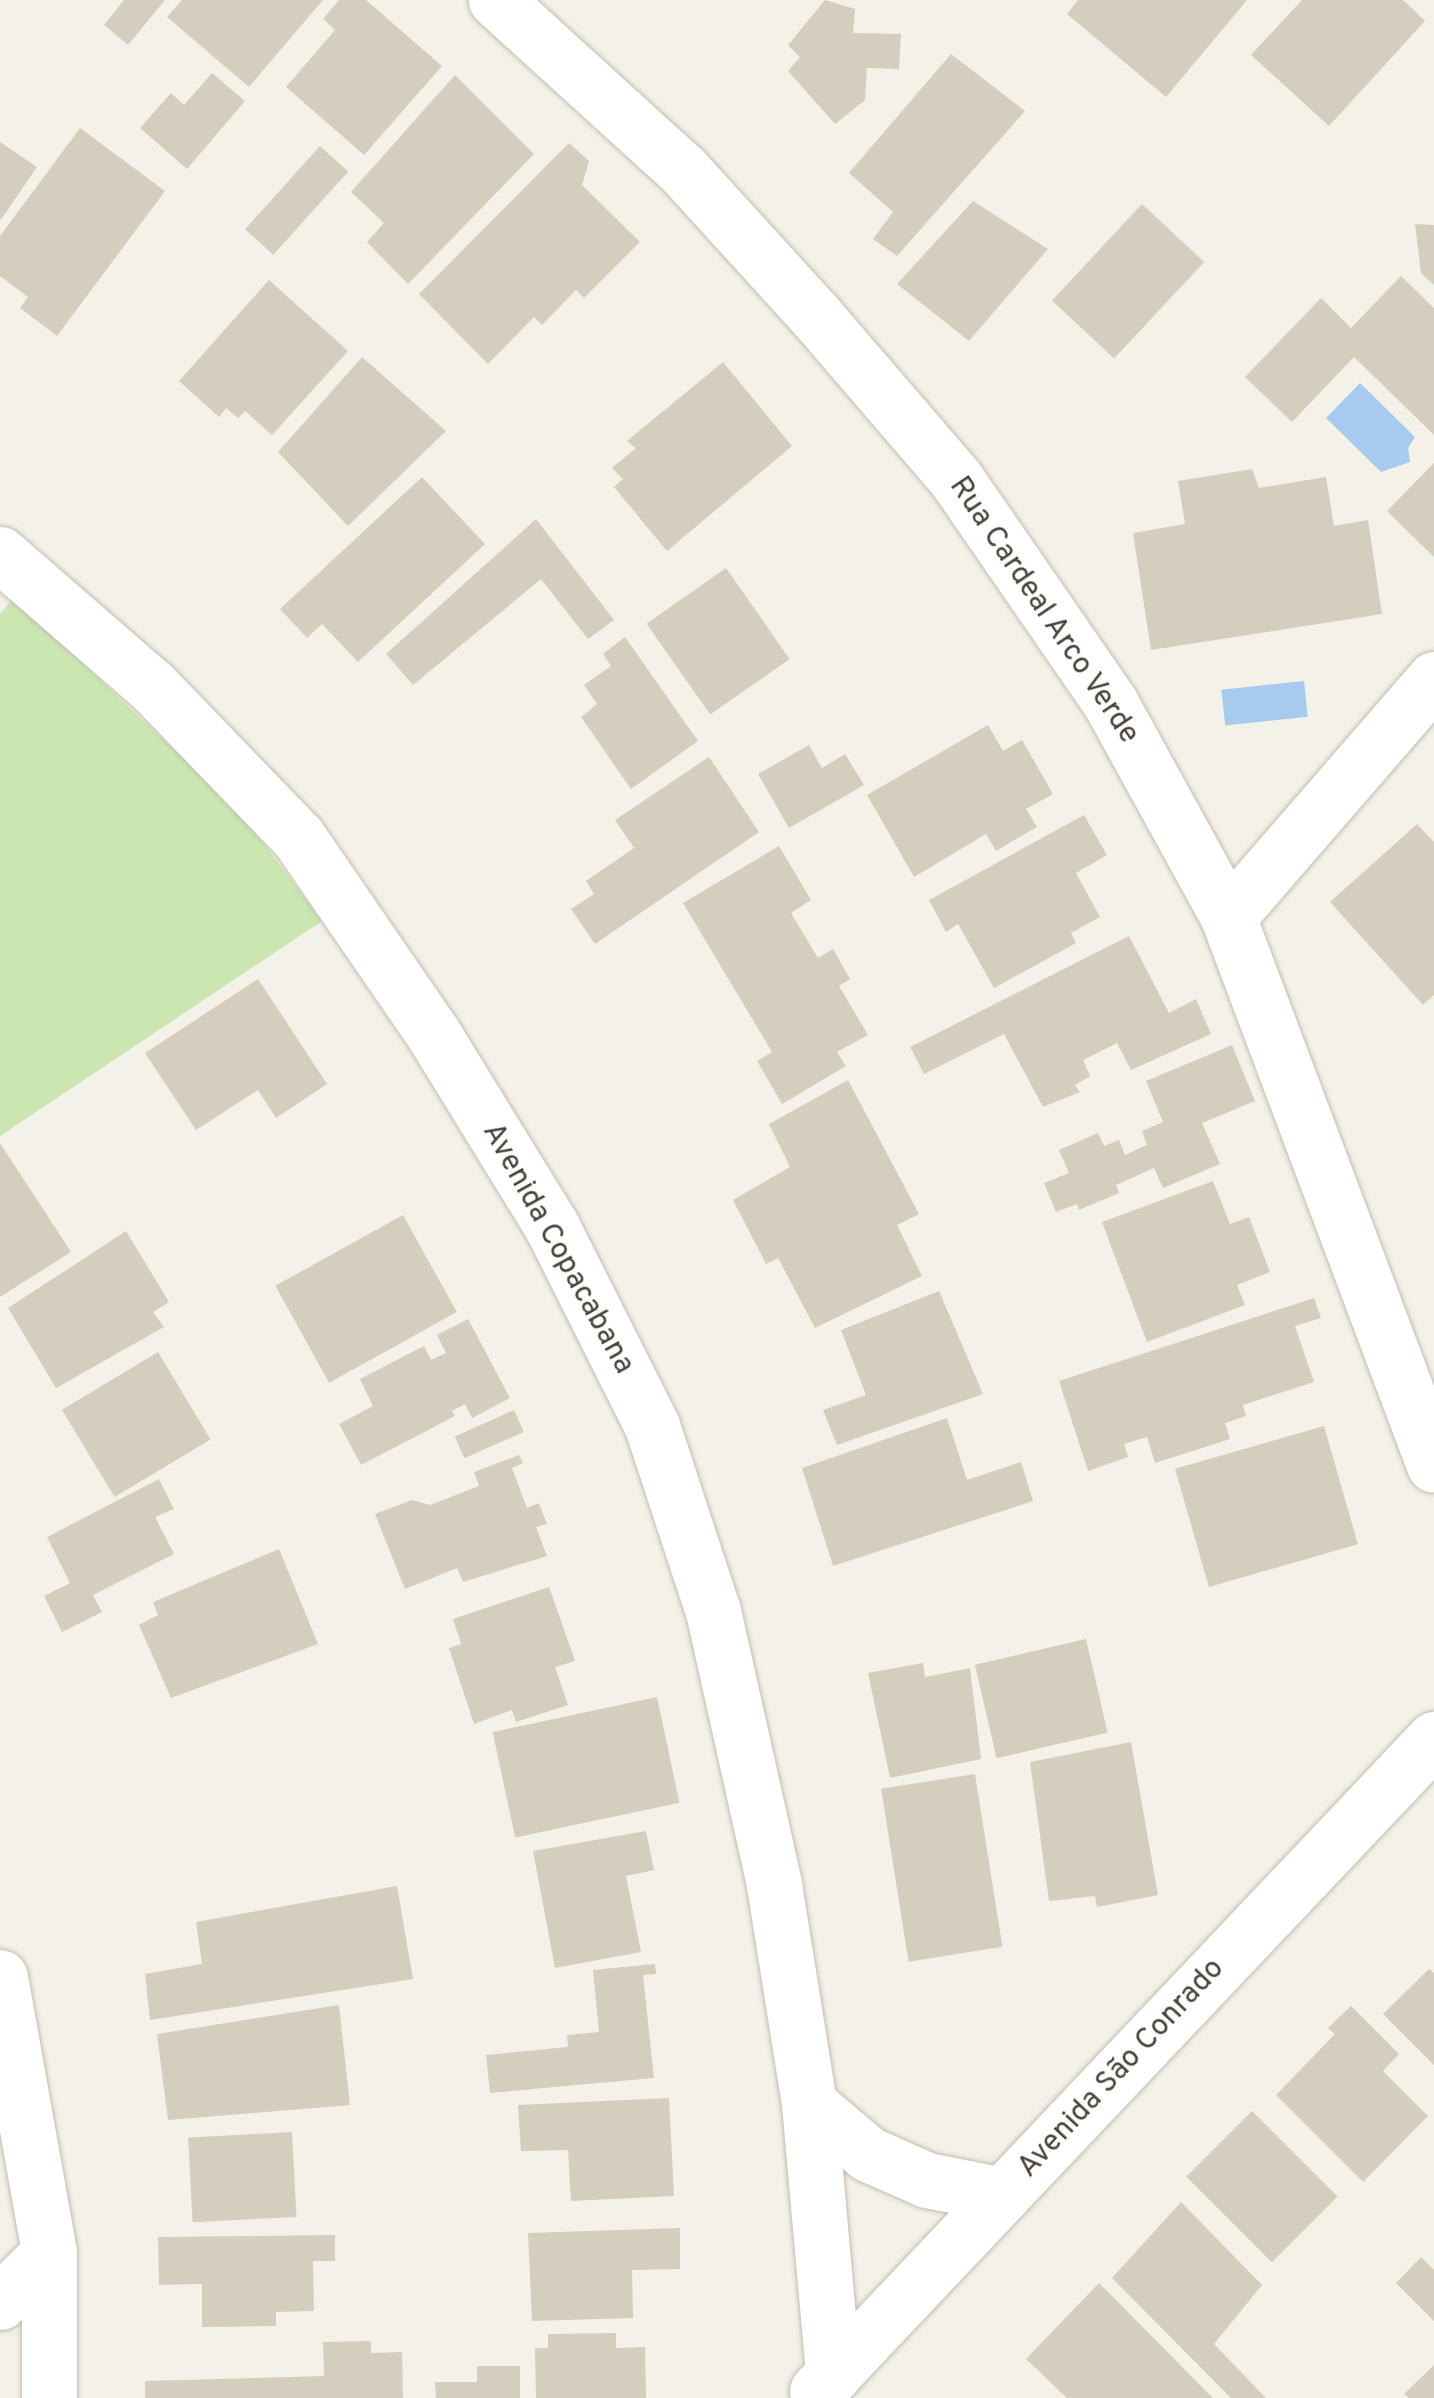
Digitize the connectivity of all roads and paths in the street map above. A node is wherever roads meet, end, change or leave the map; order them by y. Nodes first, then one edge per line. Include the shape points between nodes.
1 (496, 0) edge
2 (0, 554) edge
3 (1434, 678) edge
4 (1228, 917) junction
5 (1434, 1465) edge
6 (1434, 1739) edge
7 (2, 2004) edge
8 (809, 2104) junction
9 (1003, 2195) junction
10 (49, 2253) junction
11 (0, 2302) edge
12 (822, 2386) edge
13 (49, 2398) edge

1 - 4 street, Rua Cardeal Arco Verde via 683,170 956,479 1111,704
2 - 8 street, Avenida Copacabana via 152,686 298,837 434,1035 552,1227 652,1426 713,1611 774,1885
3 - 4 street
4 - 5 street, Rua Cardeal Arco Verde
6 - 9 street, Avenida São Conrado
7 - 10 street
8 - 9 street via 868,2154 927,2180
8 - 12 street, Avenida Copacabana
9 - 12 street, Avenida São Conrado
10 - 11 street
10 - 13 street

